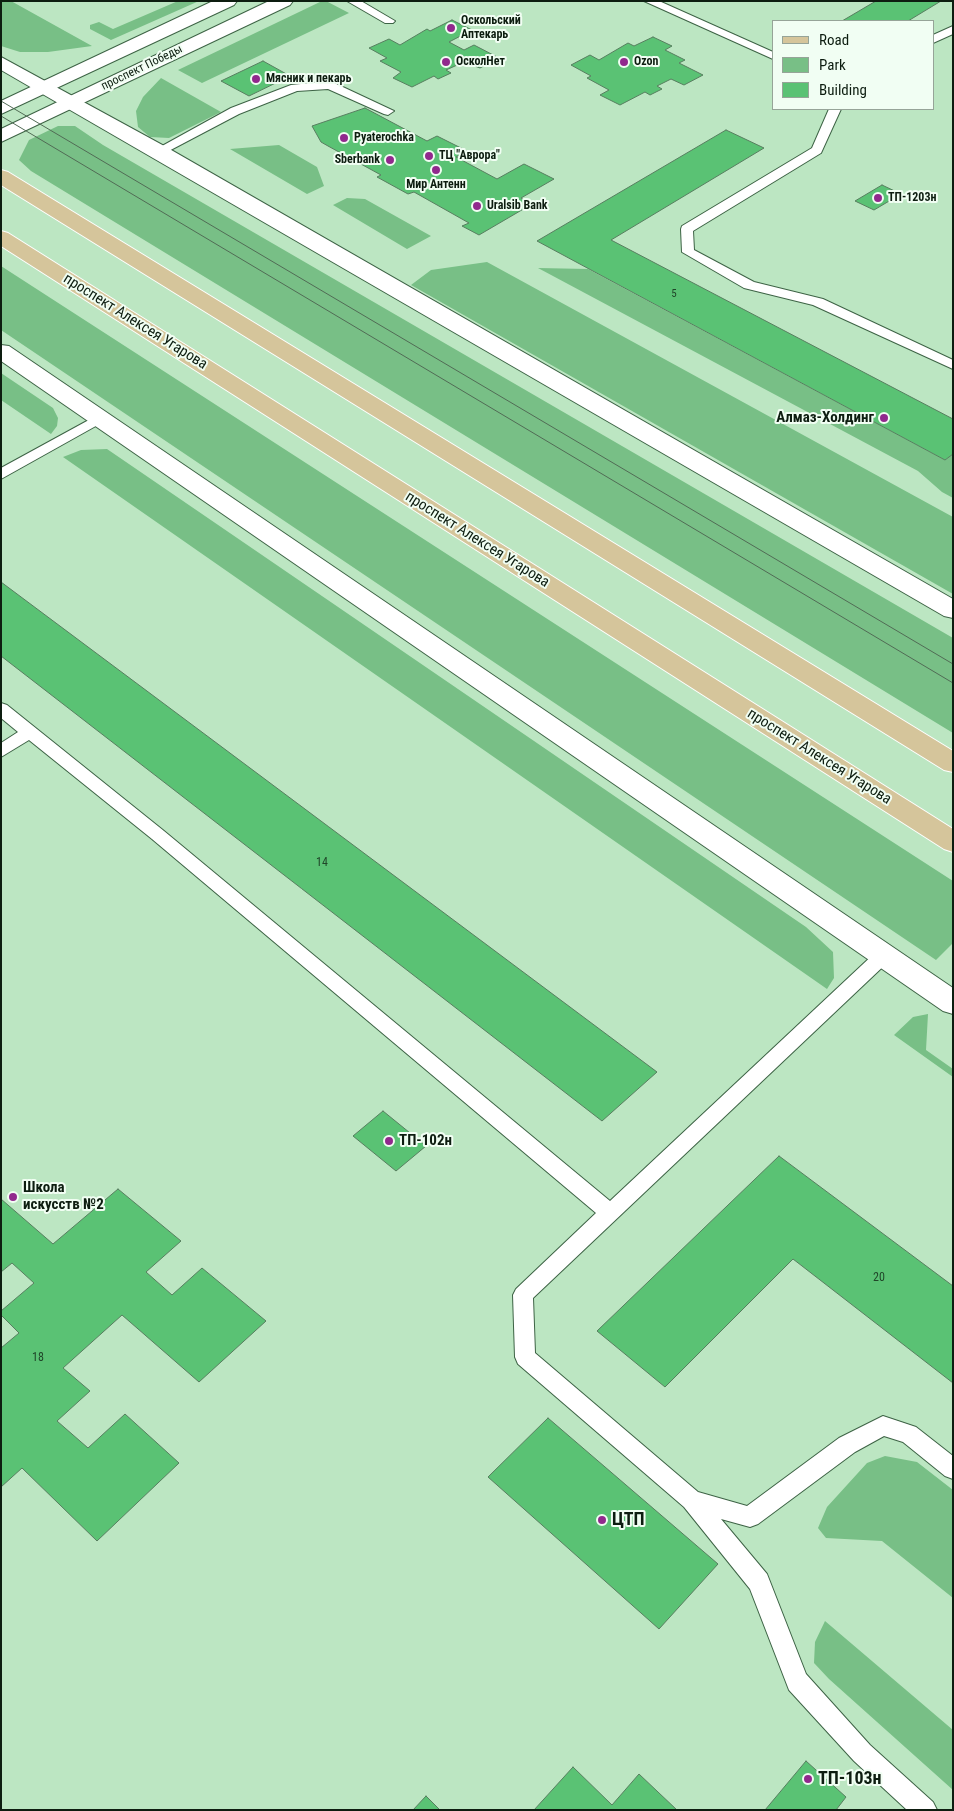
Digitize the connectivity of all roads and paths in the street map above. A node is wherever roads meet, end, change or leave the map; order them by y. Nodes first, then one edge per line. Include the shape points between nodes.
1 (228, 1) edge
2 (284, 1) edge
3 (352, 1) edge
4 (649, 1) edge
5 (389, 21) dead end
6 (953, 29) edge
7 (934, 39) edge
8 (772, 56) edge
9 (1, 62) edge
10 (45, 87) junction
11 (72, 102) junction
12 (1, 108) edge
13 (835, 110) edge
14 (388, 111) dead end
15 (1, 136) edge
16 (159, 151) junction
17 (1, 176) edge
18 (1, 237) edge
19 (1, 351) edge
20 (953, 365) edge
21 (98, 419) junction
22 (1, 474) edge
23 (953, 610) edge
24 (1, 709) edge
25 (30, 732) junction
26 (1, 750) edge
27 (953, 763) edge
28 (953, 842) edge
29 (883, 956) junction
30 (953, 1002) edge
31 (611, 1214) junction
32 (953, 1469) edge
33 (692, 1500) junction
34 (925, 1810) edge

1 - 10 street, проспект Победы
2 - 11 street, проспект Победы
3 - 5 lane
4 - 8 lane
6 - 7 lane
9 - 10 street
10 - 11 street
10 - 12 street, проспект Победы
11 - 15 street, проспект Победы
11 - 16 street
13 - 20 lane via 817,150 687,229 688,252 749,285 818,302
14 - 16 lane via 330,85 295,88 235,111
16 - 23 street
17 - 27 main road
18 - 28 main road, проспект Алексея Угарова
19 - 21 street
21 - 22 lane
21 - 29 street
24 - 25 lane
25 - 26 lane
25 - 31 lane
29 - 30 street
29 - 31 lane
31 - 33 lane via 523,1296 525,1357
32 - 33 lane via 909,1434 883,1426 847,1445 750,1517
33 - 34 lane via 759,1582 797,1682 862,1753

